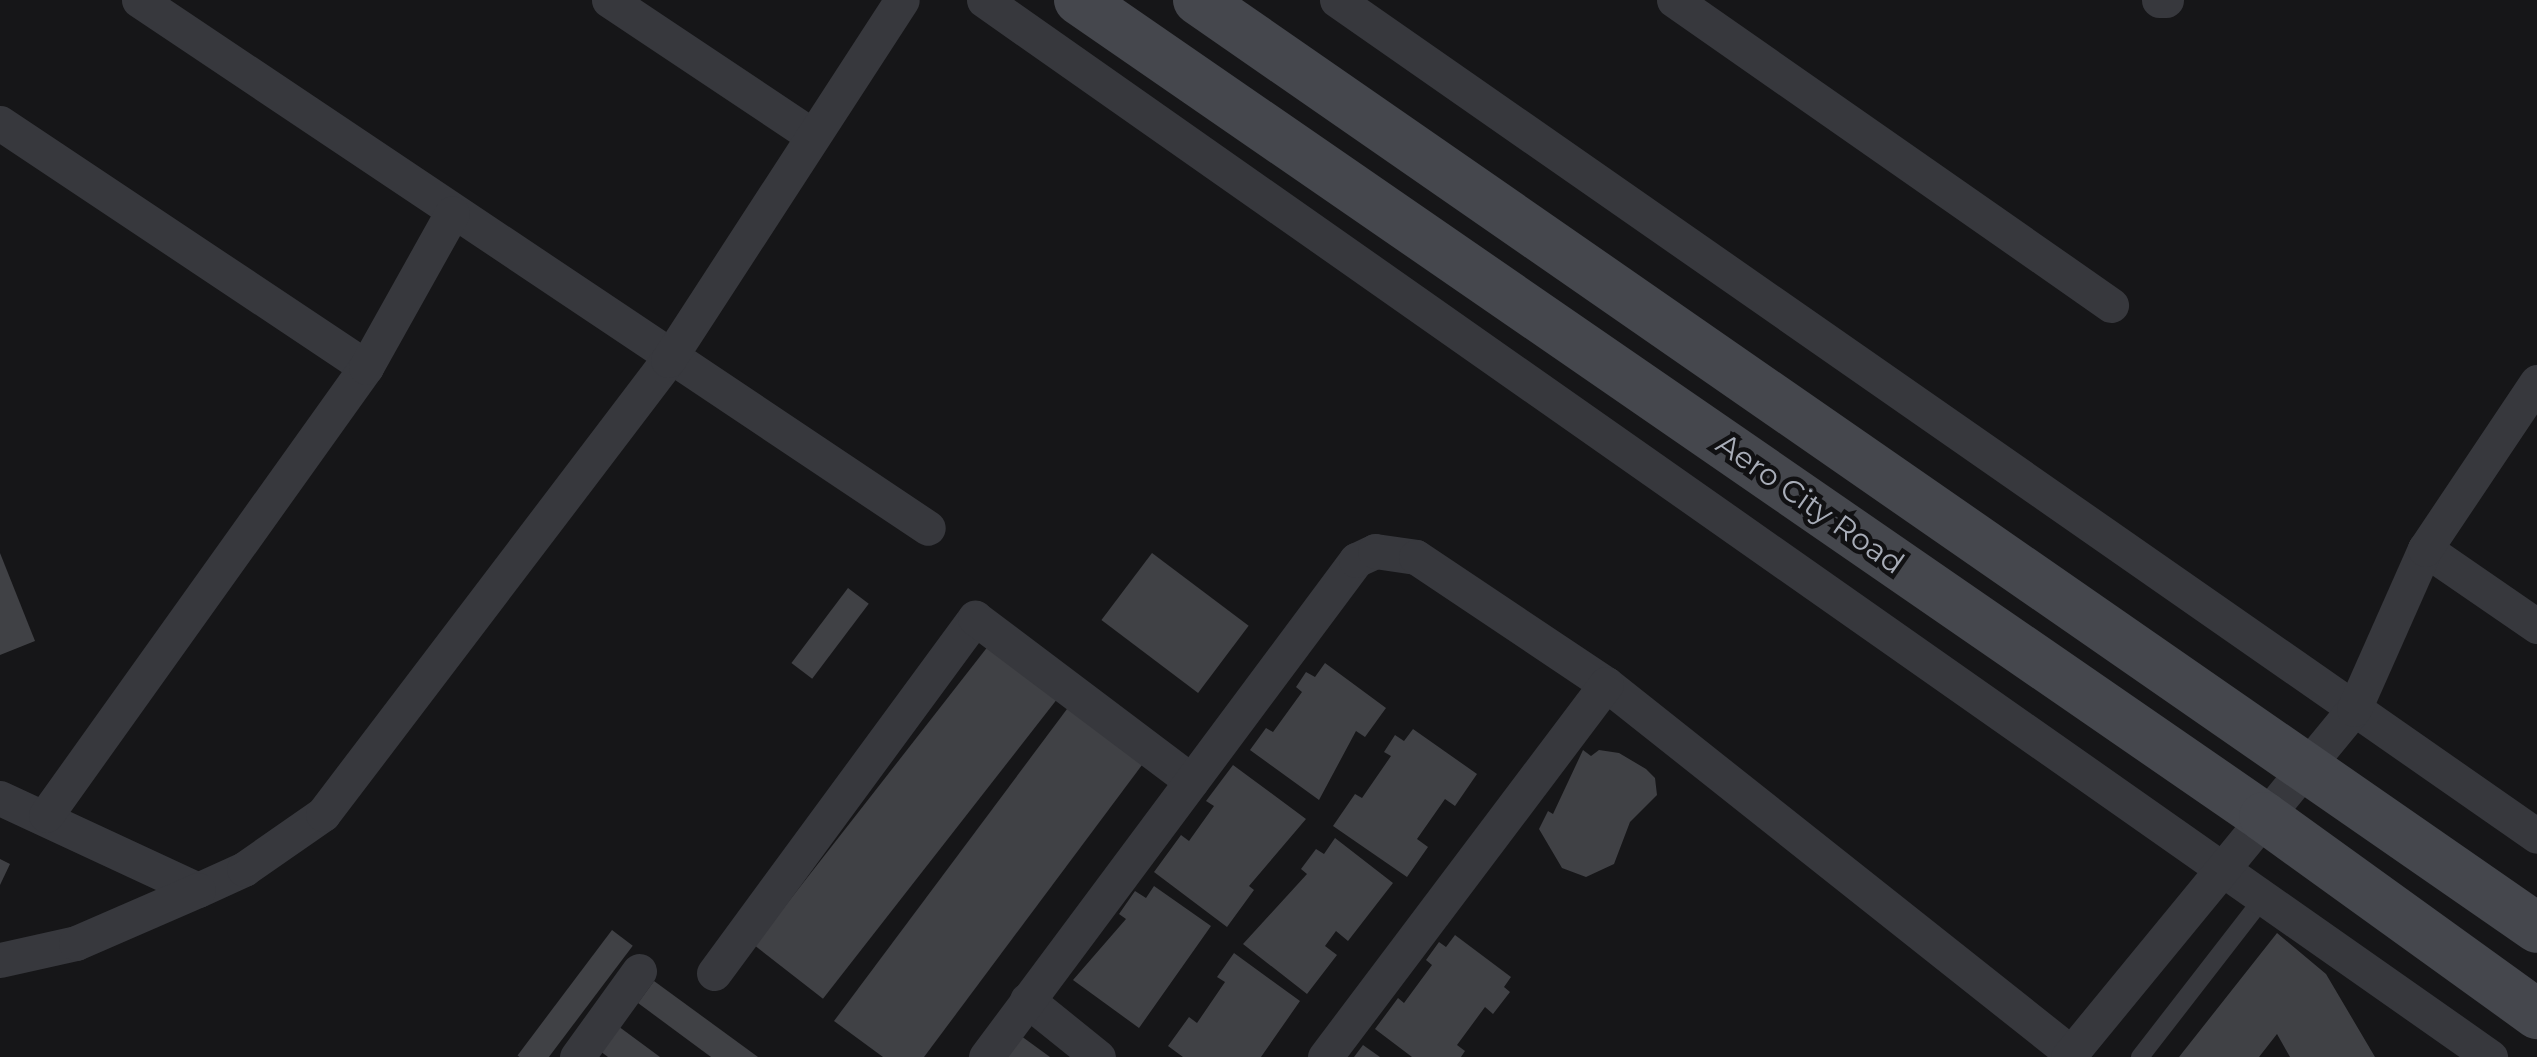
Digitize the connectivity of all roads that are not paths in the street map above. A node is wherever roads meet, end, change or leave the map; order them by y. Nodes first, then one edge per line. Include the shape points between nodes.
1 (139, 0) edge
2 (610, 0) edge
3 (902, 0) edge
4 (984, 0) edge
5 (1080, 0) edge
6 (1198, 0) edge
7 (1337, 0) edge
8 (1674, 0) edge
9 (0, 122) edge
10 (813, 136) junction
11 (452, 213) junction
12 (2111, 306) dead end
13 (668, 360) junction
14 (366, 367) junction
15 (2537, 382) edge
16 (928, 528) dead end
17 (2425, 549) junction
18 (2537, 626) edge
19 (1606, 684) junction
20 (2354, 708) junction
21 (2307, 765) junction
22 (1190, 781) junction
23 (0, 798) edge
24 (46, 815) junction
25 (2264, 817) junction
26 (2537, 836) edge
27 (2220, 873) junction
28 (198, 890) junction
29 (2262, 901) junction
30 (2537, 928) edge
31 (0, 960) edge
32 (639, 970) dead end
33 (714, 973) dead end
34 (1028, 1000) junction
35 (2537, 1014) edge
36 (2069, 1055) edge
37 (2485, 1056) edge
38 (576, 1057) edge
39 (986, 1057) edge
40 (1098, 1057) edge
41 (1325, 1057) edge
42 (2140, 1057) edge

1 - 11 street
2 - 10 street
3 - 10 street
4 - 27 street
5 - 25 street, Aero City Road
6 - 21 street
7 - 20 street
8 - 12 street
9 - 14 street
10 - 13 street
11 - 13 street
11 - 14 street
13 - 16 street
13 - 28 street via 323,814 244,868
14 - 24 street
15 - 17 street
17 - 18 street
17 - 20 street
19 - 22 street via 1416,557 1375,551 1356,560
19 - 36 street
19 - 41 street
20 - 21 street
20 - 26 street
21 - 25 street
21 - 30 street
22 - 33 street via 976,618
22 - 34 street
23 - 24 street
24 - 28 street
25 - 27 street
25 - 35 street, Aero City Road
27 - 29 street
27 - 36 street
28 - 31 street via 76,943
29 - 37 street
29 - 42 lane
32 - 38 street
34 - 39 street
34 - 40 street

